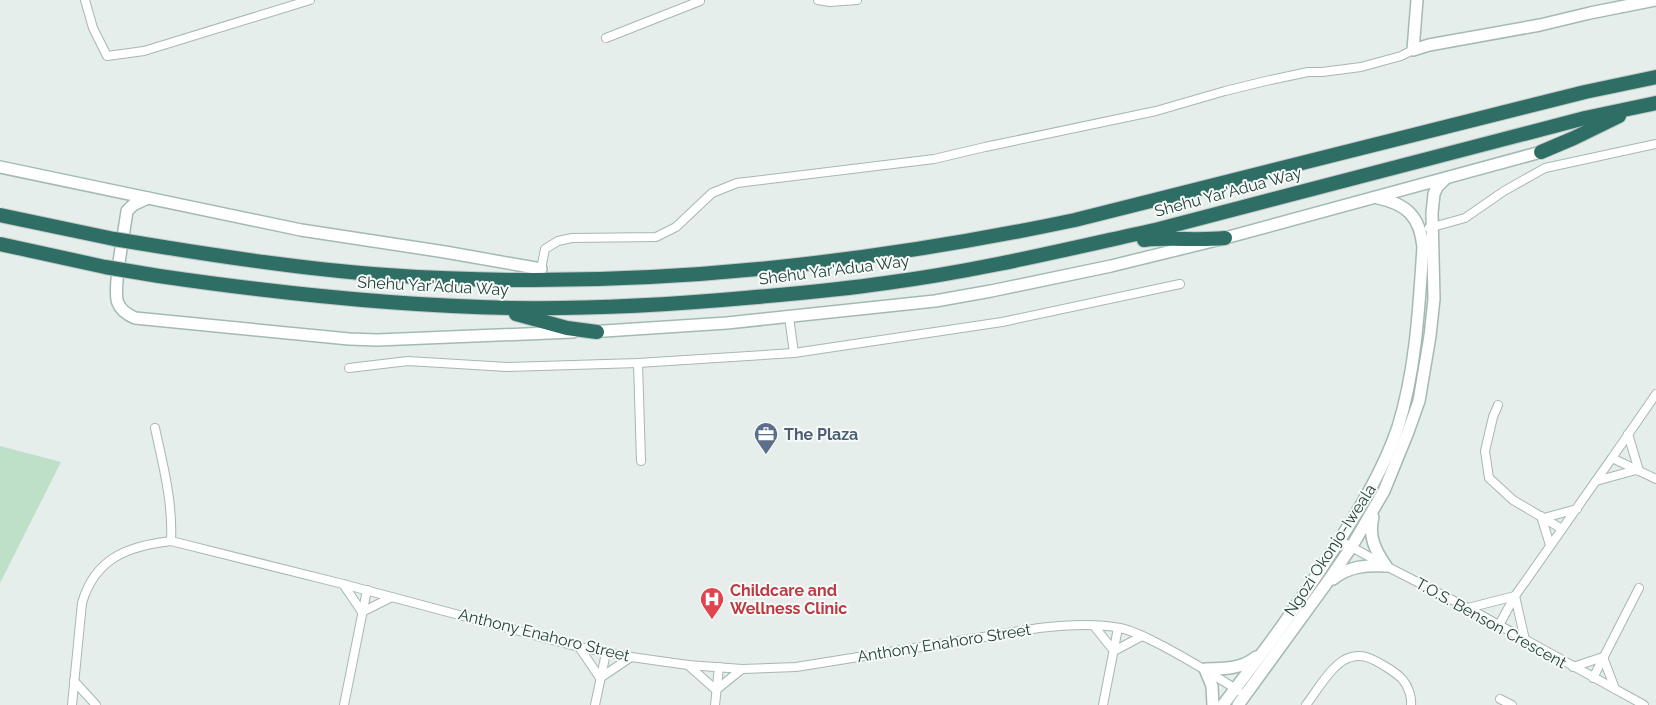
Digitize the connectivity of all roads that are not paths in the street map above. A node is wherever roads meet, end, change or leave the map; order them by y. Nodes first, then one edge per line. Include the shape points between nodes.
1 (85, 0) edge
2 (310, 0) edge
3 (701, 0) edge
4 (818, 0) edge
5 (856, 0) edge
6 (1418, 0) edge
7 (1655, 0) edge
8 (606, 38) dead end
9 (1412, 50) junction
10 (1656, 67) edge
11 (1656, 76) edge
12 (1617, 84) junction
13 (1649, 104) edge
14 (1656, 144) edge
15 (1541, 152) joint
16 (0, 167) edge
17 (1450, 176) junction
18 (148, 198) junction
19 (1376, 198) junction
20 (0, 214) edge
21 (1433, 227) junction
22 (1420, 230) junction
23 (1225, 238) junction
24 (1096, 243) junction
25 (0, 244) edge
26 (541, 269) junction
27 (614, 279) junction
28 (1180, 284) dead end
29 (473, 306) junction
30 (789, 317) junction
31 (597, 332) junction
32 (794, 353) junction
33 (638, 363) junction
34 (349, 368) dead end
35 (1656, 394) edge
36 (1498, 405) dead end
37 (155, 428) dead end
38 (1628, 434) junction
39 (1612, 458) junction
40 (641, 461) dead end
41 (1638, 470) junction
42 (1656, 479) edge
43 (1596, 481) junction
44 (1375, 508) junction
45 (1577, 509) junction
46 (1542, 517) junction
47 (1562, 529) junction
48 (1339, 540) junction
49 (170, 541) junction
50 (1550, 545) junction
51 (1352, 546) junction
52 (1386, 566) junction
53 (343, 584) junction
54 (1326, 584) junction
55 (1639, 588) dead end
56 (366, 590) junction
57 (1516, 596) junction
58 (392, 597) junction
59 (1468, 608) junction
60 (362, 612) junction
61 (1498, 625) junction
62 (1094, 626) junction
63 (1118, 628) junction
64 (1142, 636) junction
65 (1525, 640) junction
66 (579, 647) junction
67 (1266, 648) junction
68 (1114, 650) junction
69 (606, 653) junction
70 (631, 657) junction
71 (1603, 657) junction
72 (688, 665) junction
73 (719, 667) junction
74 (1573, 667) junction
75 (742, 669) junction
76 (1205, 669) junction
77 (600, 678) junction
78 (1593, 678) junction
79 (74, 681) junction
80 (1235, 688) junction
81 (1615, 689) junction
82 (716, 690) junction
83 (1245, 694) junction
84 (1500, 698) dead end
85 (72, 705) edge
86 (96, 705) edge
87 (344, 705) edge
88 (594, 705) edge
89 (714, 705) edge
90 (1103, 705) edge
91 (1213, 705) edge
92 (1223, 705) edge
93 (1238, 705) edge
94 (1306, 705) edge
95 (1411, 705) edge
96 (1512, 705) edge
97 (1644, 705) edge

1 - 2 street via 106,56 144,51
3 - 8 street
4 - 5 street
6 - 9 street
7 - 9 street
9 - 26 street via 1361,67 1308,72 1270,80 1156,111 934,160 737,183 712,193 676,227 656,237 558,241 545,249
10 - 12 highway
11 - 12 highway, Shehu Yar'Adua Way
12 - 27 highway, Shehu Yar'Adua Way via 1147,203 1002,236 780,266
13 - 15 highway
13 - 24 highway, Shehu Yar'Adua Way
14 - 21 street via 1546,168 1500,193 1465,218
15 - 17 street
16 - 18 street
17 - 19 street
17 - 21 street, Ngozi Okonjo-Iweala via 1437,186 1434,194
18 - 26 street via 296,229
18 - 31 street via 128,211 116,288 120,308 135,318 377,340
19 - 22 street via 1395,202 1404,208
19 - 23 street
20 - 27 highway, Shehu Yar'Adua Way, bridge via 114,239 243,260 387,275
21 - 22 street
21 - 44 street, Ngozi Okonjo-Iweala via 1434,299 1426,364 1416,409
22 - 48 street, Ngozi Okonjo-Iweala via 1422,247 1417,327 1398,426 1366,498
23 - 24 highway
23 - 30 street via 991,291 935,301
24 - 29 highway, Shehu Yar'Adua Way via 961,272 819,291 638,306
25 - 29 highway, Shehu Yar'Adua Way, bridge via 105,267 296,294
26 - 27 highway
28 - 32 street via 1002,322
29 - 31 highway
30 - 31 street
30 - 32 street
32 - 33 street
33 - 34 street via 507,367 408,361
33 - 40 street
35 - 38 street
36 - 46 street via 1485,451 1488,478 1513,500
37 - 49 street via 172,520
38 - 39 street
38 - 41 street
39 - 41 street
39 - 43 street
41 - 42 street
41 - 43 street
43 - 45 street
44 - 51 street, Ngozi Okonjo-Iweala
44 - 52 street via 1372,541
45 - 46 street
45 - 47 street
46 - 47 street
46 - 50 street
47 - 50 street
48 - 51 street, T.O.S. Benson Crescent
48 - 67 street, Ngozi Okonjo-Iweala
49 - 53 street, Anthony Enahoro Street
49 - 79 street, Anthony Enahoro Street via 122,552 107,562 85,590
50 - 57 street
51 - 52 street, T.O.S. Benson Crescent
51 - 54 street, Ngozi Okonjo-Iweala
52 - 54 street via 1351,569
52 - 59 street, T.O.S. Benson Crescent
53 - 56 street, Anthony Enahoro Street
53 - 60 street
54 - 83 street, Ngozi Okonjo-Iweala
55 - 71 street
56 - 58 street, Anthony Enahoro Street
56 - 60 street
57 - 59 street
57 - 61 street
57 - 65 street
58 - 60 street
58 - 66 street, Anthony Enahoro Street
59 - 61 street, T.O.S. Benson Crescent
60 - 87 street
61 - 65 street, T.O.S. Benson Crescent
62 - 63 street, Anthony Enahoro Street
62 - 68 street
62 - 75 street, Anthony Enahoro Street via 1039,628 796,667
63 - 64 street, Anthony Enahoro Street
63 - 68 street
64 - 68 street
64 - 76 street, Anthony Enahoro Street
65 - 74 street, T.O.S. Benson Crescent
66 - 69 street, Anthony Enahoro Street
66 - 77 street
67 - 76 street via 1250,662 1230,668
67 - 80 street, Ngozi Okonjo-Iweala
68 - 90 street
69 - 70 street, Anthony Enahoro Street
69 - 77 street
70 - 72 street, Anthony Enahoro Street
70 - 77 street
71 - 74 street
71 - 78 street
71 - 81 street
72 - 73 street, Anthony Enahoro Street
72 - 82 street
73 - 75 street, Anthony Enahoro Street
73 - 82 street
74 - 78 street, T.O.S. Benson Crescent
75 - 82 street
76 - 80 street, Anthony Enahoro Street
76 - 91 street via 1212,686
77 - 88 street
78 - 81 street, T.O.S. Benson Crescent
79 - 85 street, Anthony Enahoro Street
79 - 86 street
80 - 83 street, Anthony Enahoro Street
80 - 92 street, Ngozi Okonjo-Iweala
81 - 97 street, T.O.S. Benson Crescent
82 - 89 street
83 - 93 street, Ngozi Okonjo-Iweala
84 - 96 street
94 - 95 street via 1336,666 1354,656 1366,657 1403,680

